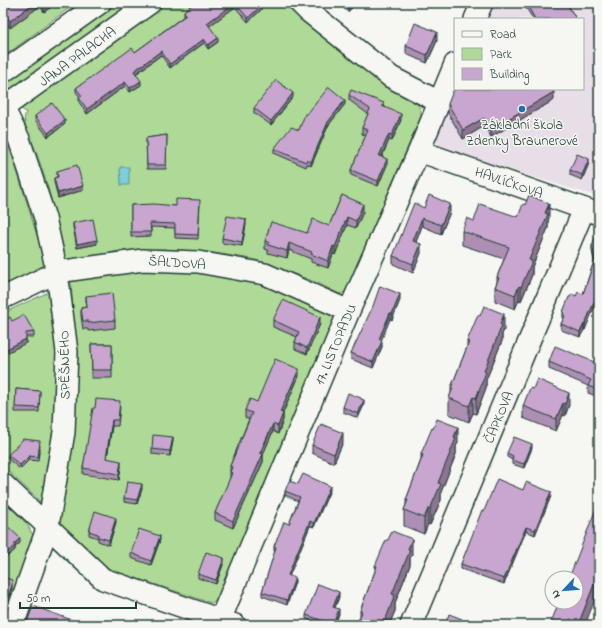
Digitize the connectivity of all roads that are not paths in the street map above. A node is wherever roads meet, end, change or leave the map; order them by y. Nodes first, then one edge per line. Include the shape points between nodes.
1 (100, 3) edge
2 (150, 3) edge
3 (300, 3) edge
4 (482, 3) edge
5 (475, 18) edge
6 (454, 66) edge
7 (3, 72) edge
8 (438, 102) junction
9 (3, 108) edge
10 (419, 151) junction
11 (592, 211) edge
12 (57, 272) junction
13 (3, 298) edge
14 (349, 311) junction
15 (3, 484) edge
16 (48, 526) junction
17 (224, 623) edge
18 (13, 625) edge
19 (412, 625) edge

1 - 7 street
2 - 9 street, JANA PALACHA
3 - 8 street via 391,77
4 - 5 street
6 - 8 street, 17. LISTOPADU
8 - 10 street, 17. LISTOPADU
9 - 12 street, SPĚŠNÉHO via 19,139 45,218
10 - 11 street, HAVLÍČKOVA
10 - 14 street, 17. LISTOPADU
11 - 19 street, ČAPKOVA
12 - 13 street, ŠALDOVA
12 - 14 street, ŠALDOVA via 143,260 198,262 265,274
12 - 16 street, SPĚŠNÉHO via 67,352 64,432
14 - 17 street, 17. LISTOPADU
15 - 16 street
16 - 17 street via 103,579
16 - 18 street, SPĚŠNÉHO

